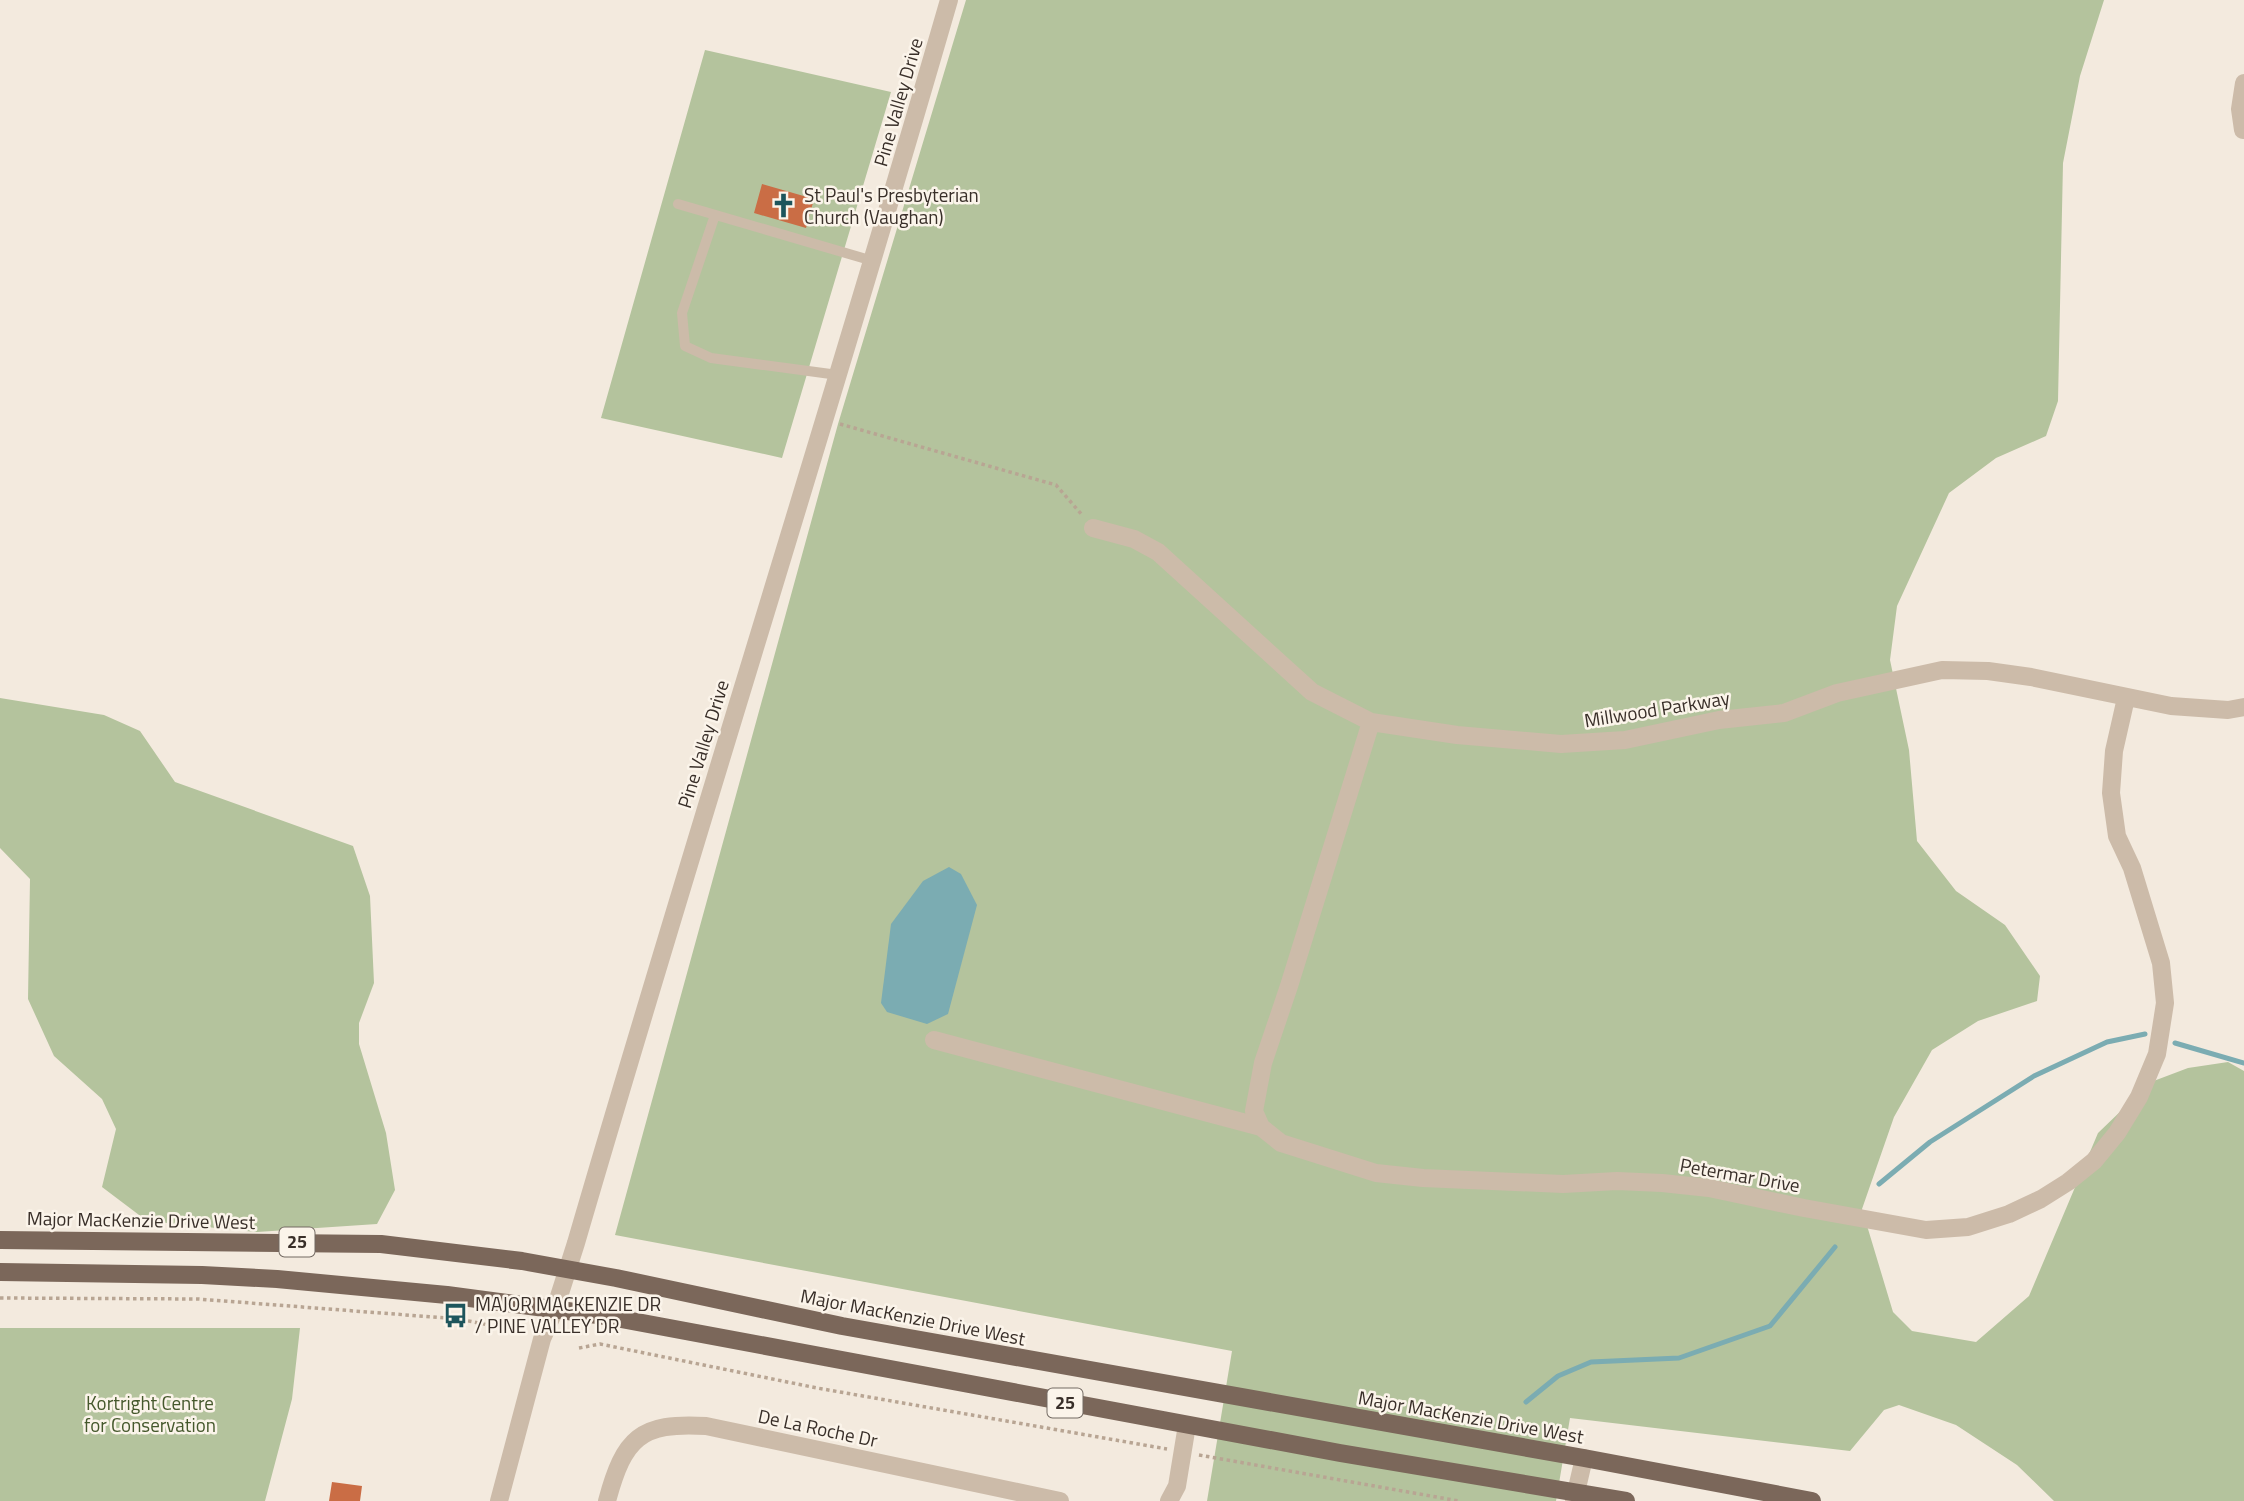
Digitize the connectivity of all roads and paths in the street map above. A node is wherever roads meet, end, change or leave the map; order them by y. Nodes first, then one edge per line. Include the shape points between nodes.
1 (949, 0) edge
2 (2244, 83) edge
3 (2243, 130) edge
4 (678, 204) dead end
5 (715, 215) junction
6 (874, 261) junction
7 (838, 375) junction
8 (824, 419) junction
9 (1093, 528) joint
10 (2126, 698) junction
11 (2244, 707) edge
12 (1371, 722) junction
13 (934, 1040) dead end
14 (1261, 1127) junction
15 (0, 1240) edge
16 (568, 1269) junction
17 (0, 1272) edge
18 (0, 1298) edge
19 (555, 1309) junction
20 (507, 1333) dead end
21 (579, 1348) dead end
22 (1187, 1425) junction
23 (1183, 1452) junction
24 (1584, 1458) junction
25 (1024, 1493) junction
26 (1576, 1496) edge
27 (499, 1501) edge
28 (607, 1501) edge
29 (1004, 1501) edge
30 (1060, 1501) edge
31 (1169, 1501) edge
32 (1459, 1501) edge
33 (1626, 1501) edge
34 (1812, 1501) edge

1 - 6 street, Pine Valley Drive
2 - 3 street
4 - 5 lane
5 - 6 lane
5 - 7 lane via 682,313 685,346 711,358
6 - 7 street, Pine Valley Drive
7 - 8 street, Pine Valley Drive
8 - 9 path via 1056,485
8 - 16 street, Pine Valley Drive
9 - 12 street, Millwood Parkway via 1134,539 1158,552 1312,692
10 - 11 street, Millwood Parkway via 2171,706
10 - 12 street, Millwood Parkway via 2031,677 1942,670 1837,693 1784,713 1719,720 1625,740 1561,744
10 - 14 street, Petermar Drive via 2114,751 2111,793 2117,836 2132,868 2161,963 2165,1003 2157,1054 2117,1133 2094,1161 2040,1199 1968,1227 1926,1230 1662,1182 1563,1184 1376,1173 1281,1143
12 - 14 street via 1263,1063 1254,1111
13 - 14 street, Petermar Drive
15 - 16 main road, Major MacKenzie Drive West / 25 via 381,1244
16 - 19 street, Pine Valley Drive
16 - 24 main road, Major MacKenzie Drive West / 25 via 842,1326
17 - 19 main road, 25 via 277,1279
18 - 20 path via 198,1299 459,1319 503,1328
19 - 22 main road, 25
19 - 27 street, Pine Valley Drive via 542,1339
21 - 23 path via 600,1344 817,1388
22 - 23 street
22 - 26 main road, 25
23 - 31 street via 1177,1486
23 - 32 path
24 - 26 street
24 - 34 main road, Major MacKenzie Drive West / 25
25 - 28 street, De La Roche Dr via 706,1426 675,1424 642,1434 622,1457
25 - 29 street
25 - 30 street, De La Roche Dr
26 - 33 main road, 25

